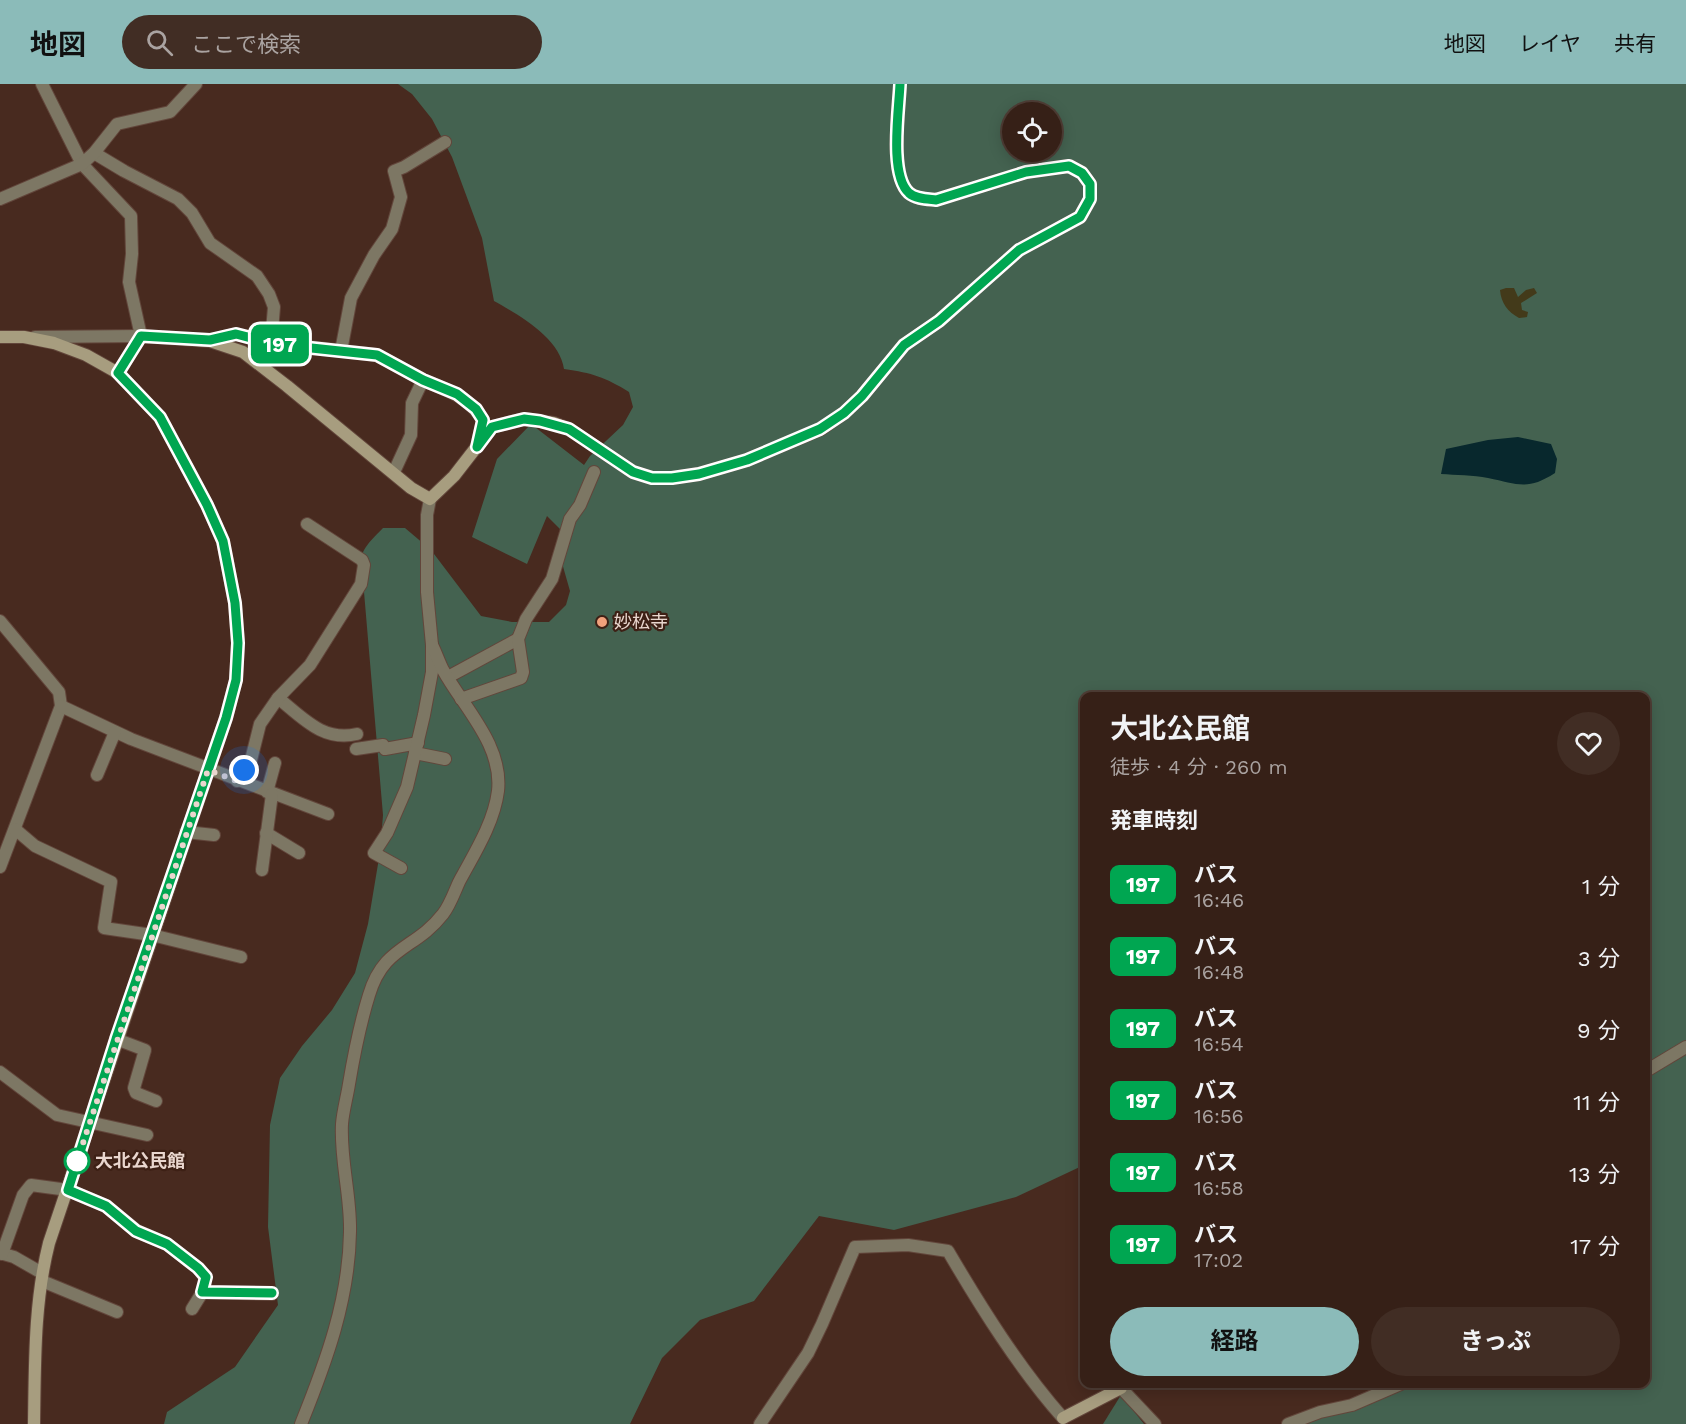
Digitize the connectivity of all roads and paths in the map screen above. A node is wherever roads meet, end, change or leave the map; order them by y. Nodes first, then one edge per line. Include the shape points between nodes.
1 (42, 84) edge
2 (196, 84) edge
3 (900, 84) edge
4 (445, 142) dead end
5 (94, 153) junction
6 (82, 164) junction
7 (0, 199) edge
8 (141, 336) junction
9 (0, 337) edge
10 (24, 337) junction
11 (210, 340) junction
12 (271, 343) junction
13 (341, 351) junction
14 (118, 373) junction
15 (423, 380) junction
16 (477, 447) junction
17 (394, 472) junction
18 (594, 472) dead end
19 (430, 499) junction
20 (307, 524) dead end
21 (0, 621) edge
22 (518, 639) junction
23 (432, 645) junction
24 (448, 677) junction
25 (278, 698) junction
26 (461, 699) junction
27 (61, 706) junction
28 (115, 732) junction
29 (357, 734) dead end
30 (417, 748) junction
31 (356, 749) dead end
32 (445, 759) dead end
33 (275, 763) dead end
34 (208, 770) junction
35 (97, 775) dead end
36 (237, 781) junction
37 (269, 793) junction
38 (328, 814) dead end
39 (15, 828) junction
40 (186, 832) junction
41 (266, 833) junction
42 (214, 835) dead end
43 (299, 853) dead end
44 (0, 867) edge
45 (401, 868) dead end
46 (261, 870) dead end
47 (152, 935) junction
48 (242, 957) dead end
49 (116, 1039) junction
50 (1686, 1047) edge
51 (1650, 1069) edge
52 (0, 1072) edge
53 (156, 1101) dead end
54 (89, 1122) junction
55 (147, 1135) dead end
56 (68, 1190) junction
57 (1, 1253) edge
58 (42, 1277) junction
59 (202, 1292) junction
60 (272, 1293) dead end
61 (192, 1309) dead end
62 (117, 1312) dead end
63 (1118, 1388) edge
64 (1126, 1388) edge
65 (1391, 1388) edge
66 (34, 1424) edge
67 (301, 1424) edge
68 (760, 1424) edge
69 (1155, 1424) edge
70 (1288, 1424) edge

1 - 6 street
2 - 5 street via 170,112 117,124
3 - 16 street via 897,160 910,194 936,200 1026,172 1069,166 1082,173 1090,184 1090,199 1080,217 1019,250 939,321 904,345 844,413 820,429 747,460 699,474 652,478 633,472 569,429 524,419 492,427
4 - 13 street via 394,171 401,197 392,229 351,298
5 - 6 street
5 - 12 street via 178,199 192,213 210,243 257,276 274,306
6 - 7 street
6 - 8 street via 131,216 129,282
8 - 10 street
8 - 11 street
8 - 14 street
9 - 10 street
10 - 14 street via 86,355
11 - 12 street via 236,334
11 - 17 street via 243,352
12 - 13 street
13 - 15 street via 377,355
14 - 34 street via 160,417 223,541 235,603 236,680
15 - 16 street via 457,394 476,409 483,420
15 - 17 street via 412,403 411,435
16 - 19 street
17 - 19 street
18 - 22 street via 570,519 552,579
19 - 23 street via 427,592
20 - 25 street via 362,560 363,573 310,665
21 - 27 street via 59,692
22 - 24 street
22 - 26 street via 521,678
23 - 24 street
23 - 30 street via 432,672
24 - 26 street
25 - 29 street via 326,734
25 - 36 street via 260,724 251,760
26 - 67 street via 491,746 498,773 494,810 444,914 420,938 388,958 374,978 342,1123 350,1232 342,1305 328,1356
27 - 28 street
27 - 39 street
28 - 34 street
28 - 35 street
30 - 31 street via 385,749 383,745
30 - 32 street
30 - 45 street via 407,787 374,853
33 - 37 street
34 - 36 street
34 - 40 street
36 - 37 street
37 - 38 street
37 - 41 street
39 - 44 street
39 - 47 street via 35,846 111,882 104,928
40 - 42 street
40 - 47 street
41 - 43 street
41 - 46 street
47 - 48 street
47 - 49 street
49 - 53 street via 145,1050 134,1088 136,1093
49 - 54 street
50 - 51 street
52 - 54 street via 57,1115
54 - 55 street
54 - 56 street
56 - 57 street via 31,1185 23,1195
56 - 58 street
56 - 59 street via 106,1206 136,1231 167,1244 206,1277
57 - 58 street via 14,1257
58 - 62 street
58 - 66 street via 35,1337
59 - 60 street
59 - 61 street
63 - 68 street via 1063,1418 1037,1386 948,1251 908,1245 855,1247 808,1353
64 - 69 street
65 - 70 street via 1352,1405

